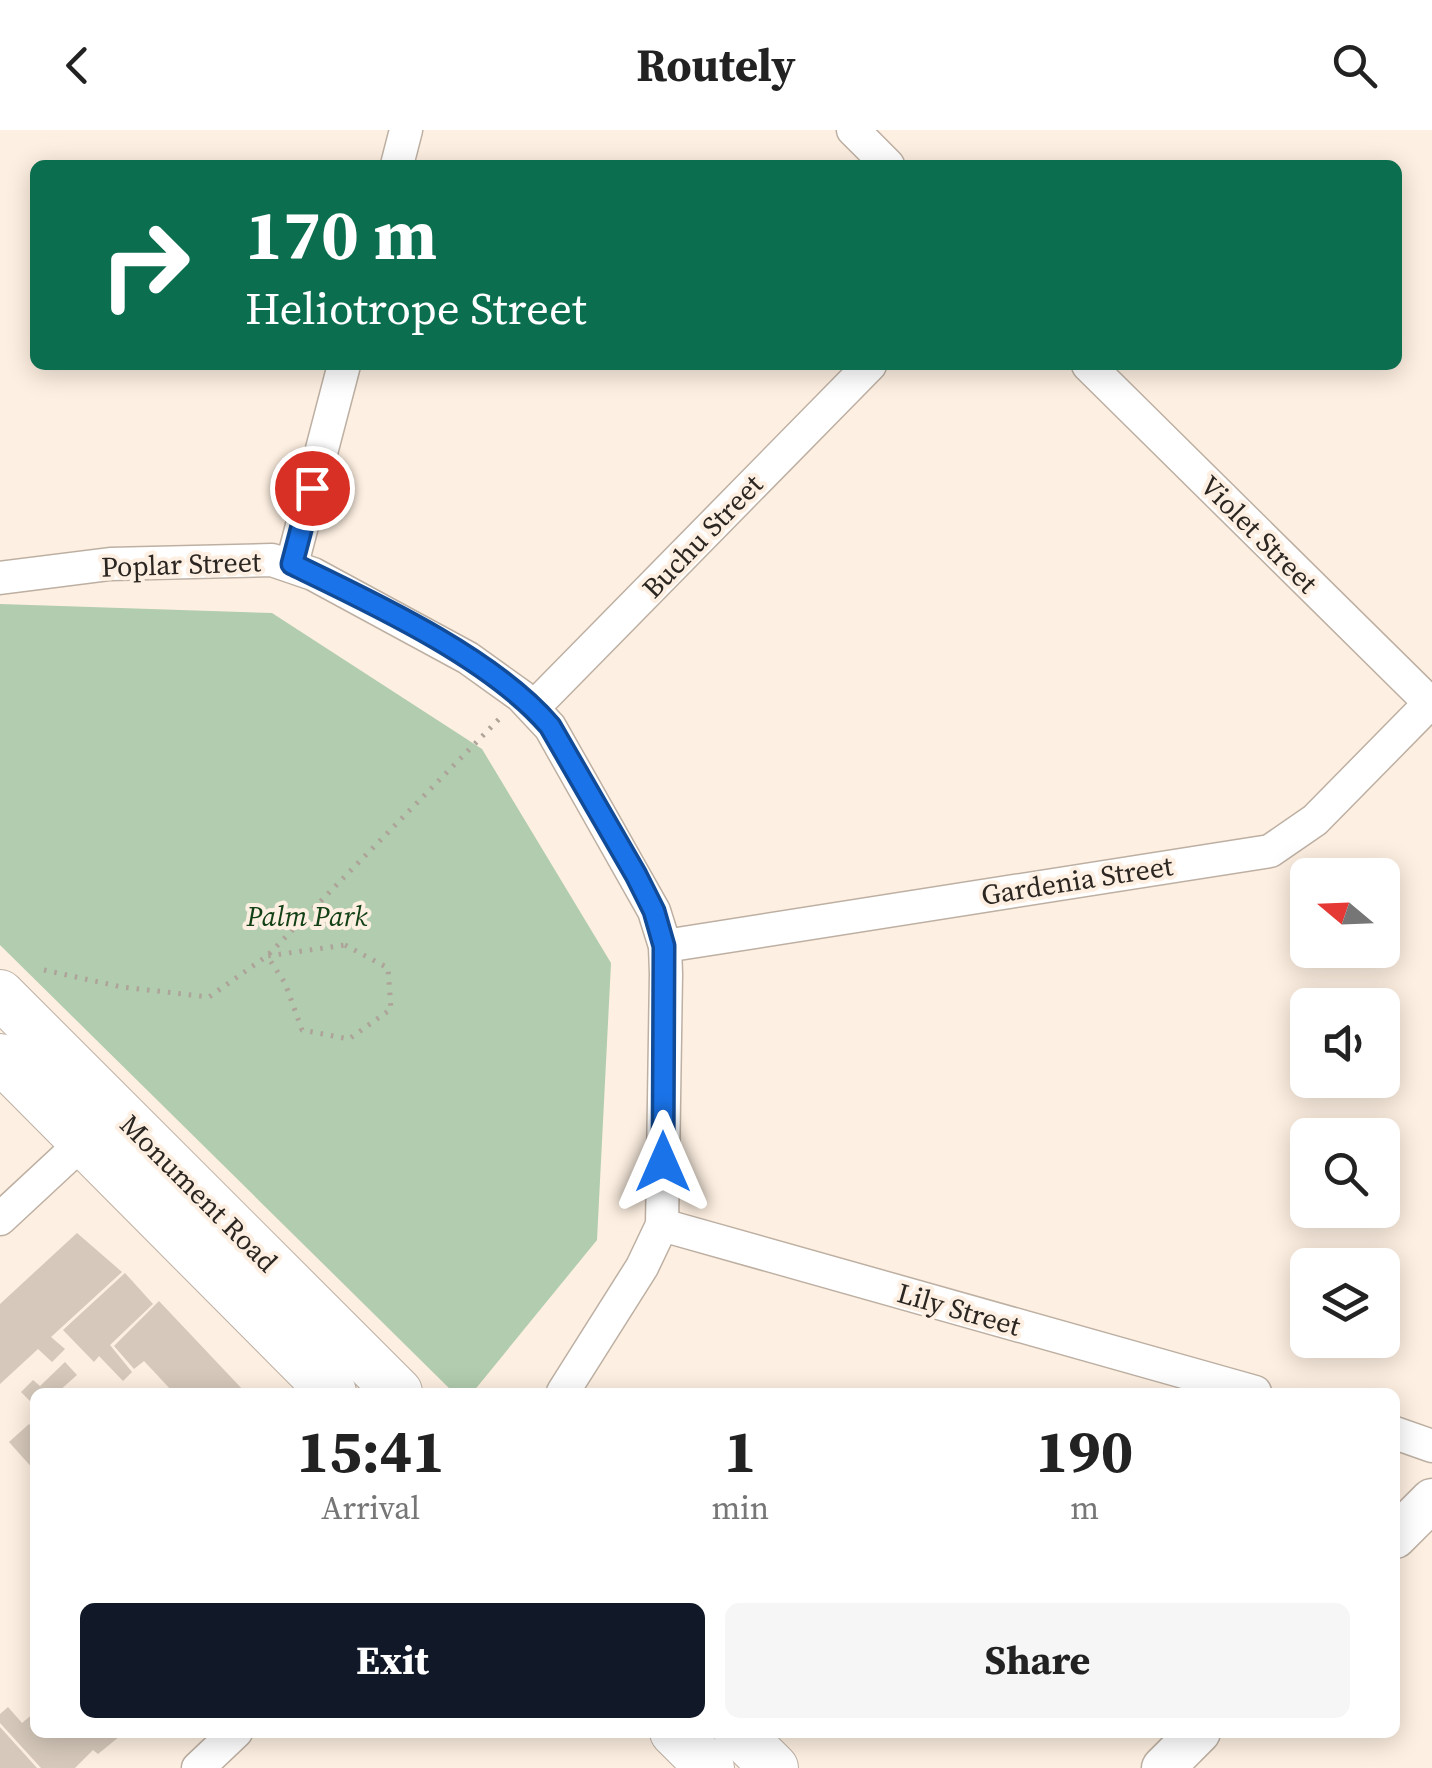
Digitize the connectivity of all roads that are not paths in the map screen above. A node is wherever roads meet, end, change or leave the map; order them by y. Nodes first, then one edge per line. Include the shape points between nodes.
1 (406, 130) edge
2 (853, 130) edge
3 (398, 160) edge
4 (883, 160) edge
5 (343, 370) edge
6 (865, 370) edge
7 (1093, 370) edge
8 (292, 564) junction
9 (0, 578) edge
10 (528, 702) junction
11 (1431, 702) edge
12 (664, 946) junction
13 (0, 994) edge
14 (0, 1058) edge
15 (100, 1127) junction
16 (0, 1219) edge
17 (662, 1226) junction
18 (328, 1388) edge
19 (394, 1388) edge
20 (566, 1388) edge
21 (1241, 1388) edge
22 (1400, 1435) edge
23 (1432, 1446) edge
24 (1432, 1500) edge
25 (1400, 1531) edge
26 (230, 1738) edge
27 (680, 1738) edge
28 (744, 1738) edge
29 (1193, 1738) edge
30 (198, 1768) edge
31 (710, 1768) edge
32 (774, 1768) edge
33 (1163, 1768) edge

1 - 3 street
2 - 4 street
5 - 8 street
6 - 10 street, Buchu Street
7 - 11 street, Violet Street
8 - 9 street, Poplar Street via 110,564
8 - 10 street, Poplar Street via 468,658
10 - 12 street, Poplar Street via 550,726 610,828 654,911
11 - 12 street, Gardenia Street via 1315,820 1270,850
12 - 17 street, Poplar Street
13 - 15 main road, Monument Road
14 - 15 main road, Monument Road
15 - 16 street
15 - 18 main road, Monument Road
15 - 19 main road, Monument Road
17 - 20 street, Poplar Street
17 - 21 street, Lily Street
22 - 23 street
24 - 25 street
26 - 30 street
27 - 31 main road
28 - 32 main road
29 - 33 street

